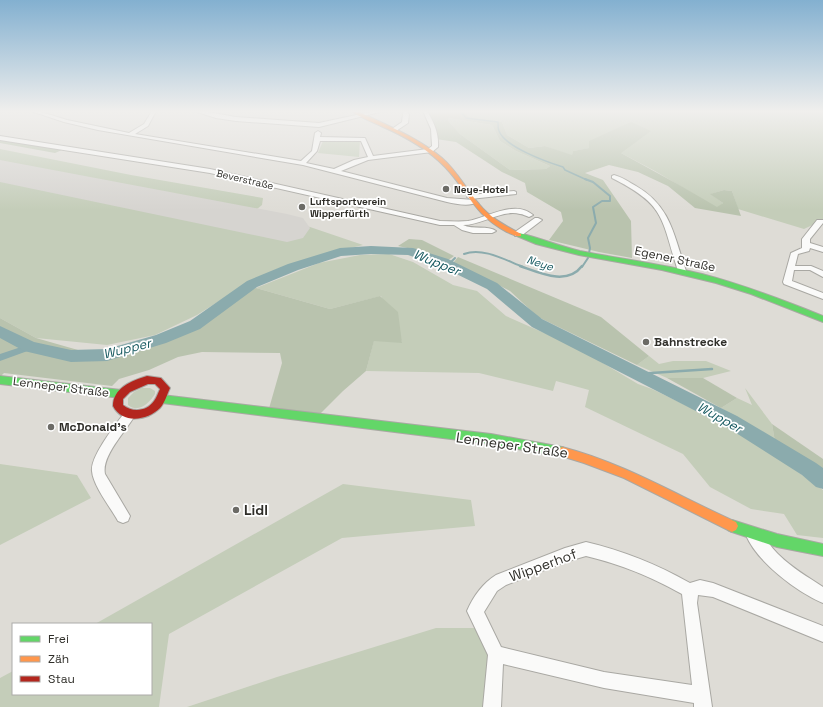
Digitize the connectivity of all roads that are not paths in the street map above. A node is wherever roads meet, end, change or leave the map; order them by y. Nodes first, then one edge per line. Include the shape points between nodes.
1 (37, 144) edge
2 (59, 144) edge
3 (190, 144) edge
4 (317, 144) edge
5 (365, 144) edge
6 (419, 144) edge
7 (435, 144) edge
8 (430, 151) junction
9 (98, 154) junction
10 (371, 157) junction
11 (301, 164) junction
12 (334, 172) junction
13 (614, 177) dead end
14 (514, 193) dead end
15 (469, 201) junction
16 (529, 215) dead end
17 (488, 218) junction
18 (538, 220) dead end
19 (820, 222) dead end
20 (457, 224) junction
21 (492, 231) dead end
22 (518, 234) junction
23 (806, 244) junction
24 (823, 250) edge
25 (790, 268) junction
26 (682, 271) junction
27 (823, 274) edge
28 (823, 296) edge
29 (823, 319) edge
30 (0, 380) edge
31 (121, 394) junction
32 (162, 399) junction
33 (129, 415) junction
34 (123, 516) dead end
35 (753, 535) junction
36 (823, 550) edge
37 (690, 591) junction
38 (823, 595) edge
39 (823, 634) edge
40 (496, 654) junction
41 (702, 701) edge
42 (492, 707) edge

1 - 9 street, Beverstraße
2 - 9 street via 97,151
3 - 11 street
4 - 11 street via 312,156
5 - 10 street
6 - 8 street, Egener Straße
7 - 8 street
8 - 10 street
8 - 15 street, Egener Straße via 451,169
9 - 20 street, Beverstraße via 210,171 440,224
10 - 12 street via 344,164
11 - 12 street
12 - 15 street
13 - 26 street via 636,188 659,208
14 - 15 street
15 - 17 street, Egener Straße
16 - 17 street, Beverstraße via 520,211 502,212
17 - 20 street, Beverstraße
17 - 22 street, Egener Straße
18 - 22 street
19 - 23 street via 806,239
20 - 21 street via 467,230
22 - 26 street, Egener Straße via 537,242 578,252
23 - 24 street
23 - 25 street via 806,249 795,253
25 - 27 street via 811,268
25 - 28 street via 787,282
26 - 29 street, Egener Straße via 716,279
30 - 31 street, Lenneper Straße
31 - 32 street via 136,383 153,380 165,388
31 - 33 street via 119,410
32 - 33 street via 148,411
32 - 35 street, Lenneper Straße via 567,452 604,464 720,522
33 - 34 street via 103,456 98,469
35 - 36 street, Lenneper Straße
35 - 38 street via 779,564
37 - 39 street via 701,588 713,590
37 - 40 street, Wipperhof via 654,571 611,555 586,549 565,555 501,580 487,593 475,611
37 - 41 street via 689,603
40 - 41 street
40 - 42 street

